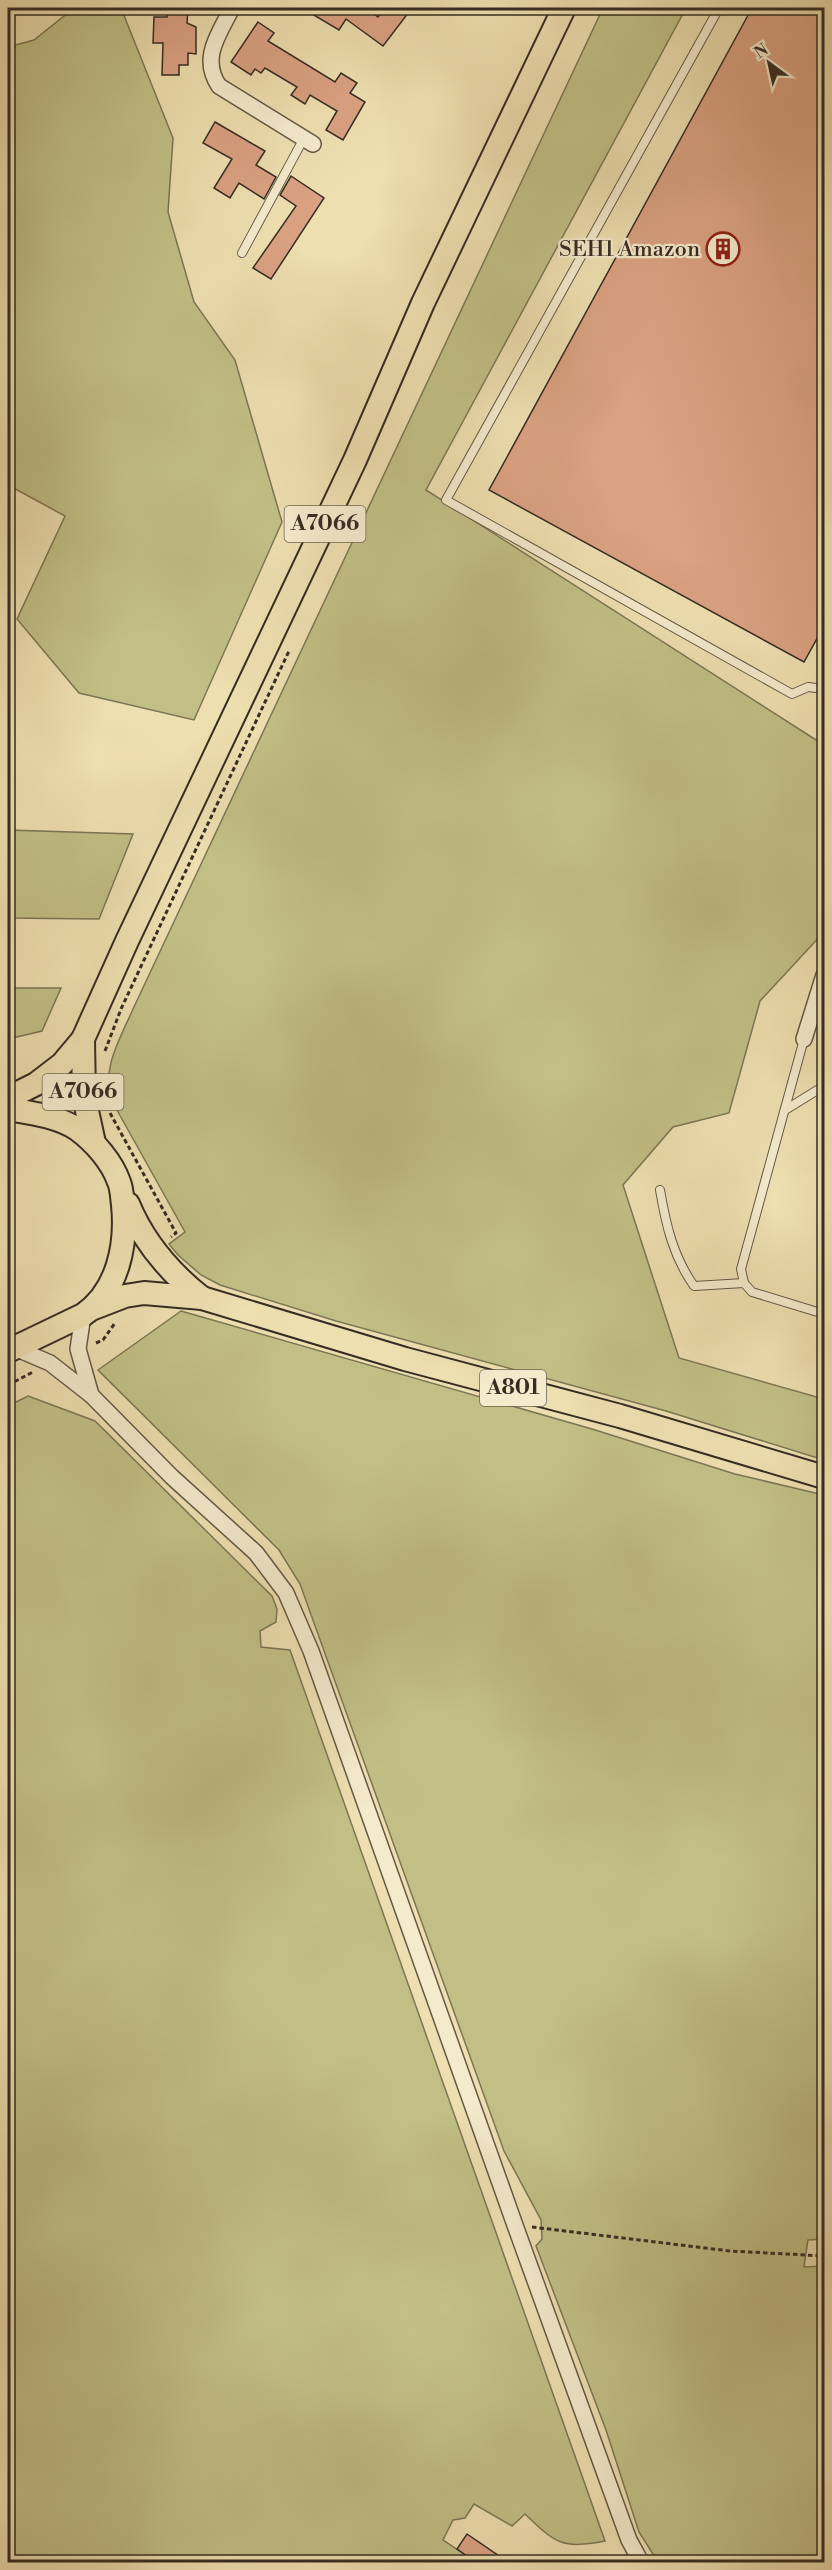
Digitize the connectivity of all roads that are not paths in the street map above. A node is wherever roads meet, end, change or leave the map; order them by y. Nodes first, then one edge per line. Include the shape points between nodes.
1 (232, 8) edge
2 (718, 8) edge
3 (573, 13) edge
4 (309, 141) joint
5 (242, 254) dead end
6 (825, 689) edge
7 (825, 975) edge
8 (83, 1039) junction
9 (804, 1039) joint
10 (825, 1086) edge
11 (8, 1098) edge
12 (8, 1109) edge
13 (785, 1110) junction
14 (94, 1143) junction
15 (120, 1184) junction
16 (660, 1190) dead end
17 (744, 1283) junction
18 (202, 1298) junction
19 (89, 1312) junction
20 (825, 1314) edge
21 (11, 1349) edge
22 (91, 1395) junction
23 (825, 1477) edge
24 (641, 2562) edge

1 - 4 street via 209,61 212,76 219,86
2 - 6 lane via 447,500 792,694 808,687
3 - 8 main road, A7066 via 423,303 355,460
4 - 5 lane
7 - 9 street
8 - 11 main road, A7066 via 62,1064 36,1084
8 - 14 main road, A7066 via 84,1097
9 - 13 lane
10 - 13 lane
12 - 14 main road, A801 via 40,1114 76,1128
13 - 17 lane via 741,1269
14 - 15 main road, A801
15 - 18 main road, A801 via 137,1226 156,1253 180,1281
15 - 19 main road, A801 via 124,1244 110,1284
16 - 17 lane via 671,1245 694,1286
17 - 20 lane via 752,1292
18 - 19 main road, A801 via 144,1293 125,1296
18 - 23 main road, A801
19 - 21 main road, A801
19 - 22 street via 78,1349
21 - 22 street via 50,1363
22 - 24 street via 172,1477 256,1553 285,1593 311,1651 629,2540

